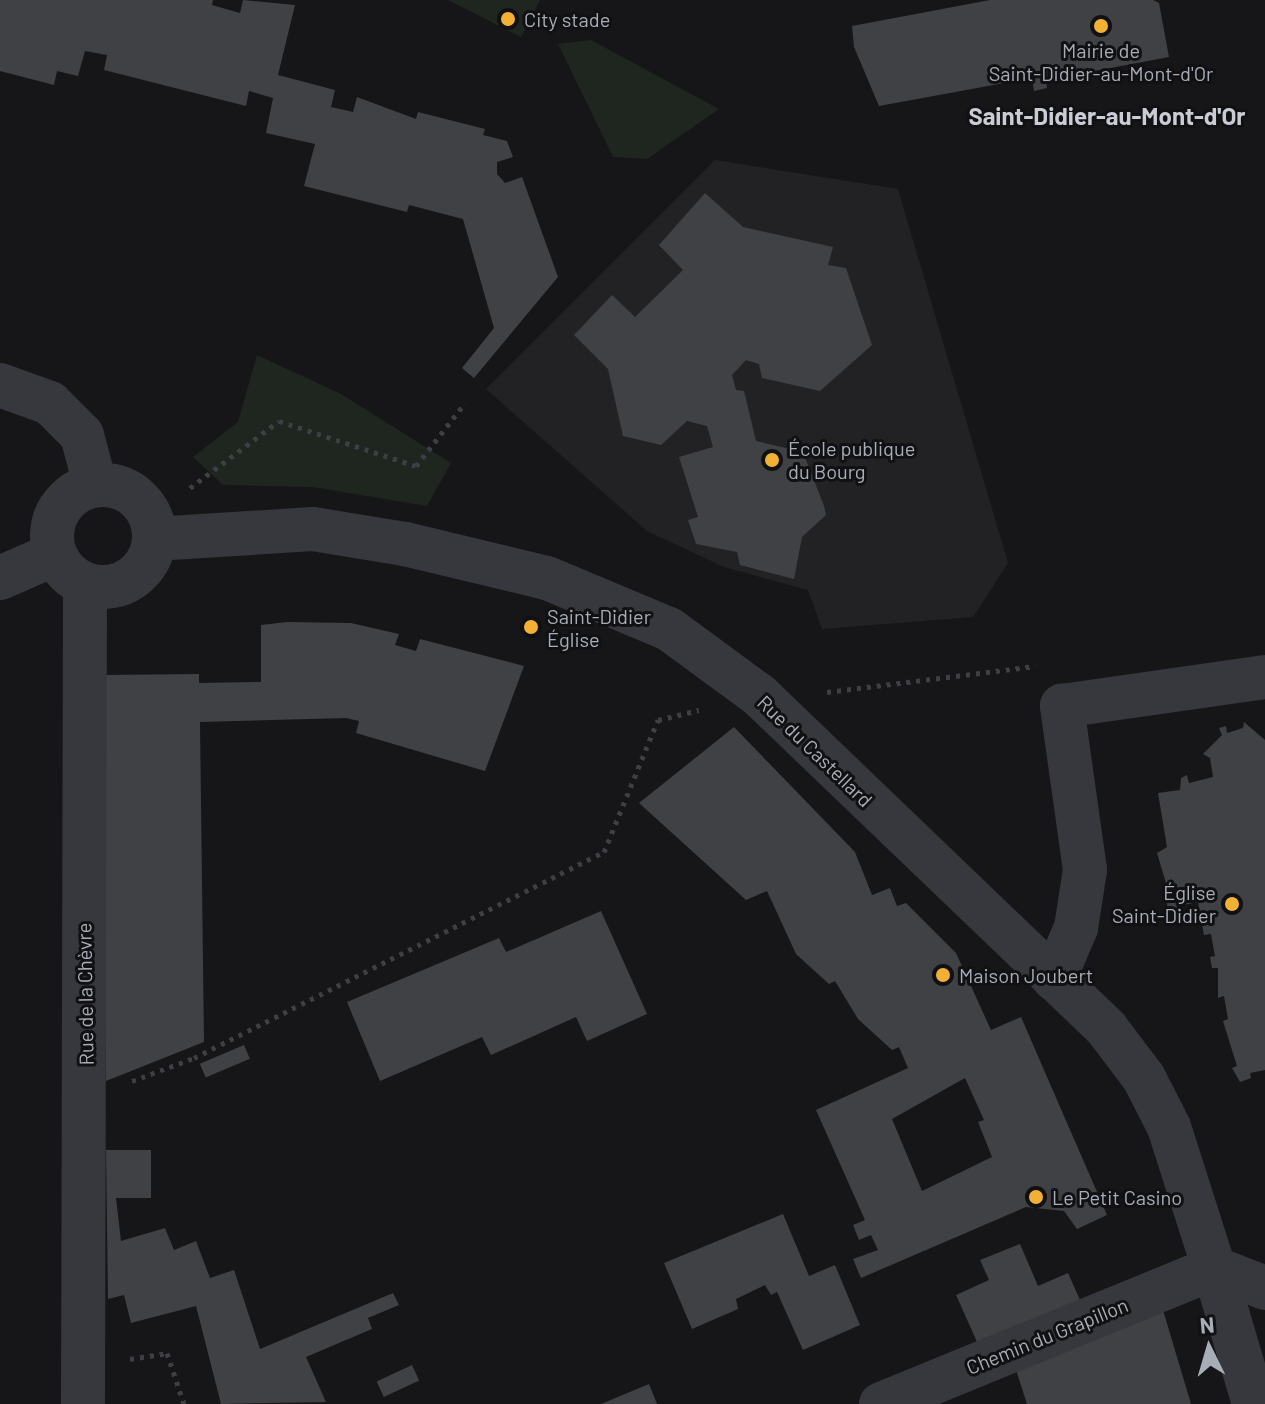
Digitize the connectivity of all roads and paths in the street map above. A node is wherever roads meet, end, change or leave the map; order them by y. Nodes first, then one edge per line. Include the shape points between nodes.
1 (0, 385) edge
2 (465, 403) dead end
3 (95, 485) junction
4 (152, 528) junction
5 (70, 569) junction
6 (0, 578) edge
7 (1048, 665) dead end
8 (1265, 677) edge
9 (759, 695) junction
10 (1054, 979) junction
11 (86, 1098) junction
12 (1214, 1268) junction
13 (1265, 1288) edge
14 (82, 1386) edge
15 (184, 1404) edge
16 (881, 1404) edge
17 (1254, 1404) edge

1 - 3 street via 50,403 82,435
2 - 4 path via 416,466 279,421
3 - 4 street via 118,487 138,498
3 - 5 street via 68,498 53,525
4 - 5 street via 151,555 131,579 117,585
4 - 9 street, Rue du Castellard via 313,529 405,544 547,578 669,629
5 - 6 street
5 - 11 street, Rue de la Chèvre via 81,638
7 - 9 path
8 - 10 street via 1062,706 1085,870 1076,928
9 - 10 street, Rue du Castellard
9 - 11 path via 658,720 604,852 194,1058
10 - 12 street, Rue du Castellard via 1107,1029 1144,1078 1169,1127
11 - 14 street, Rue de la Chèvre
12 - 13 street
12 - 16 street, Chemin du Grapillon
12 - 17 street, Rue du Castellard
14 - 15 path via 167,1353

